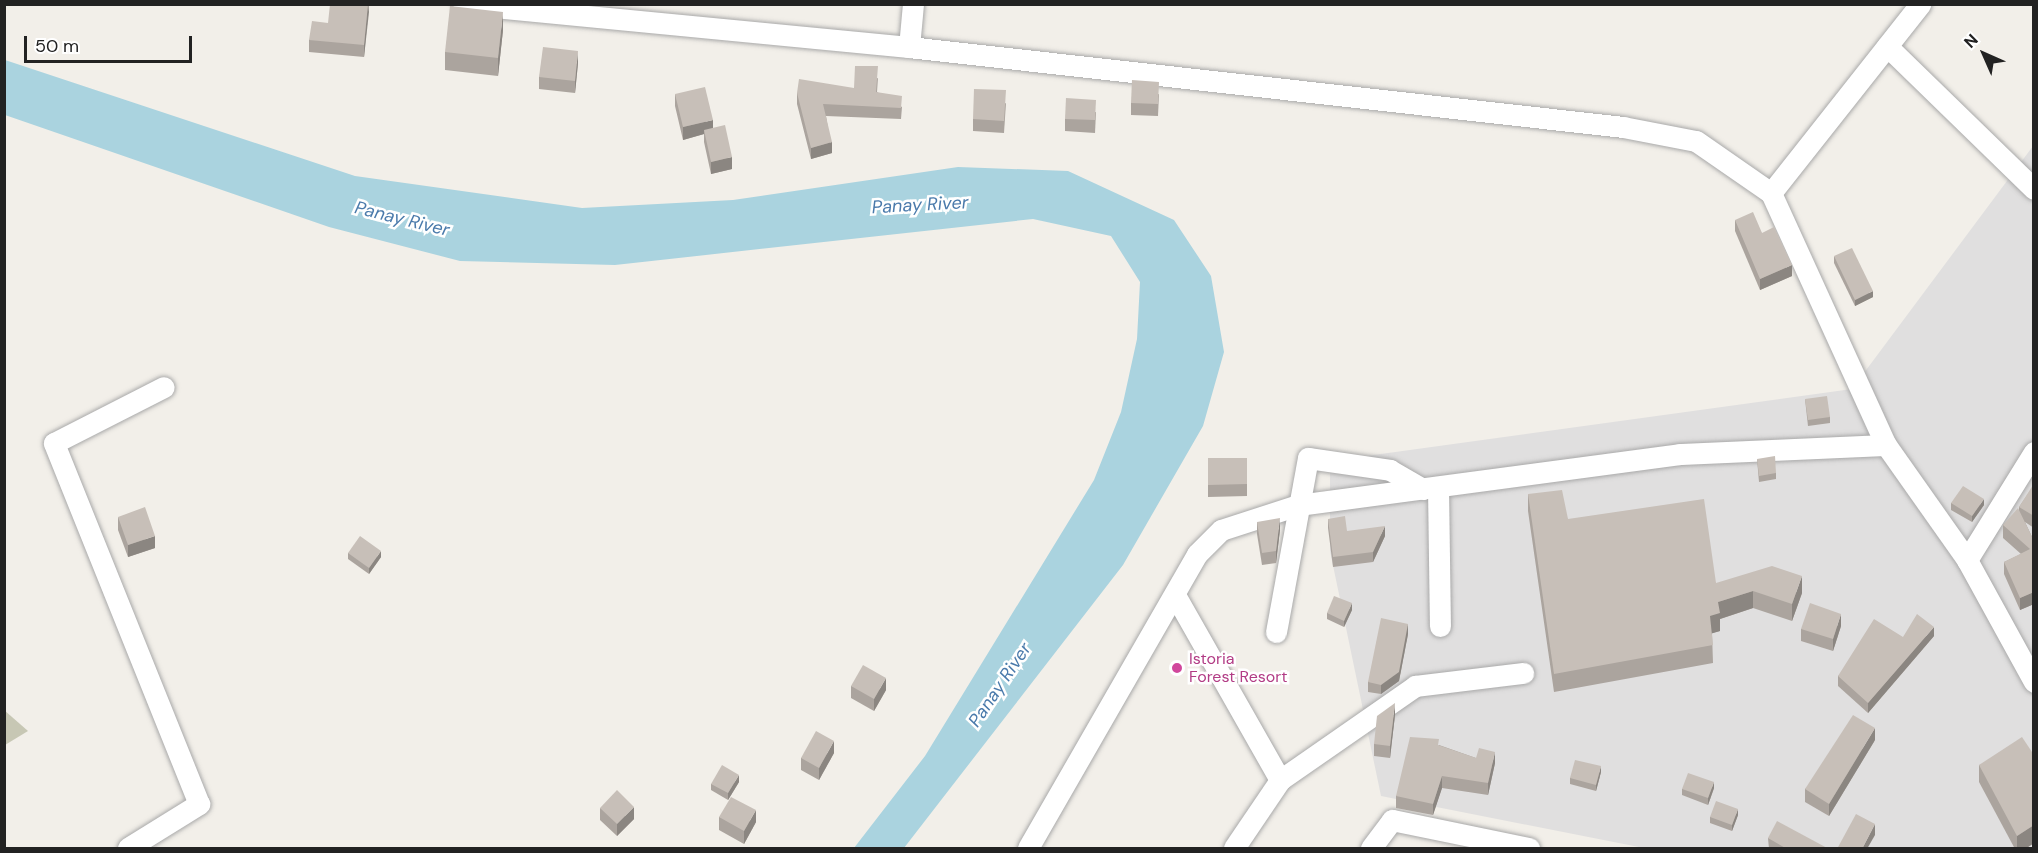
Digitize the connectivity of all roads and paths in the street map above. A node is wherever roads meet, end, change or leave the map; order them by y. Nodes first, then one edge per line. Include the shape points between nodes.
1 (463, 4) edge
2 (913, 4) edge
3 (1920, 4) edge
4 (1887, 46) junction
5 (909, 47) junction
6 (2034, 189) edge
7 (1771, 194) junction
8 (164, 387) dead end
9 (1886, 445) junction
10 (2034, 452) edge
11 (1430, 488) junction
12 (1298, 505) junction
13 (1967, 560) junction
14 (1175, 595) junction
15 (1440, 626) dead end
16 (1276, 632) dead end
17 (1523, 673) dead end
18 (2034, 682) edge
19 (1280, 780) junction
20 (128, 849) edge
21 (1028, 849) edge
22 (1234, 849) edge
23 (1371, 849) edge
24 (1529, 849) edge

1 - 5 street
2 - 5 street
3 - 4 street
4 - 6 street
4 - 7 street
5 - 7 street via 1623,127 1696,141
7 - 9 street
8 - 20 street via 54,443 199,804
9 - 11 street via 1680,454
9 - 13 street
10 - 13 street
11 - 12 street
11 - 12 street via 1390,470 1308,458
11 - 15 street
12 - 14 street via 1221,530 1197,554
12 - 16 street
13 - 18 street
14 - 19 street
14 - 21 street
17 - 19 street via 1415,686
19 - 22 street
23 - 24 street via 1392,820

